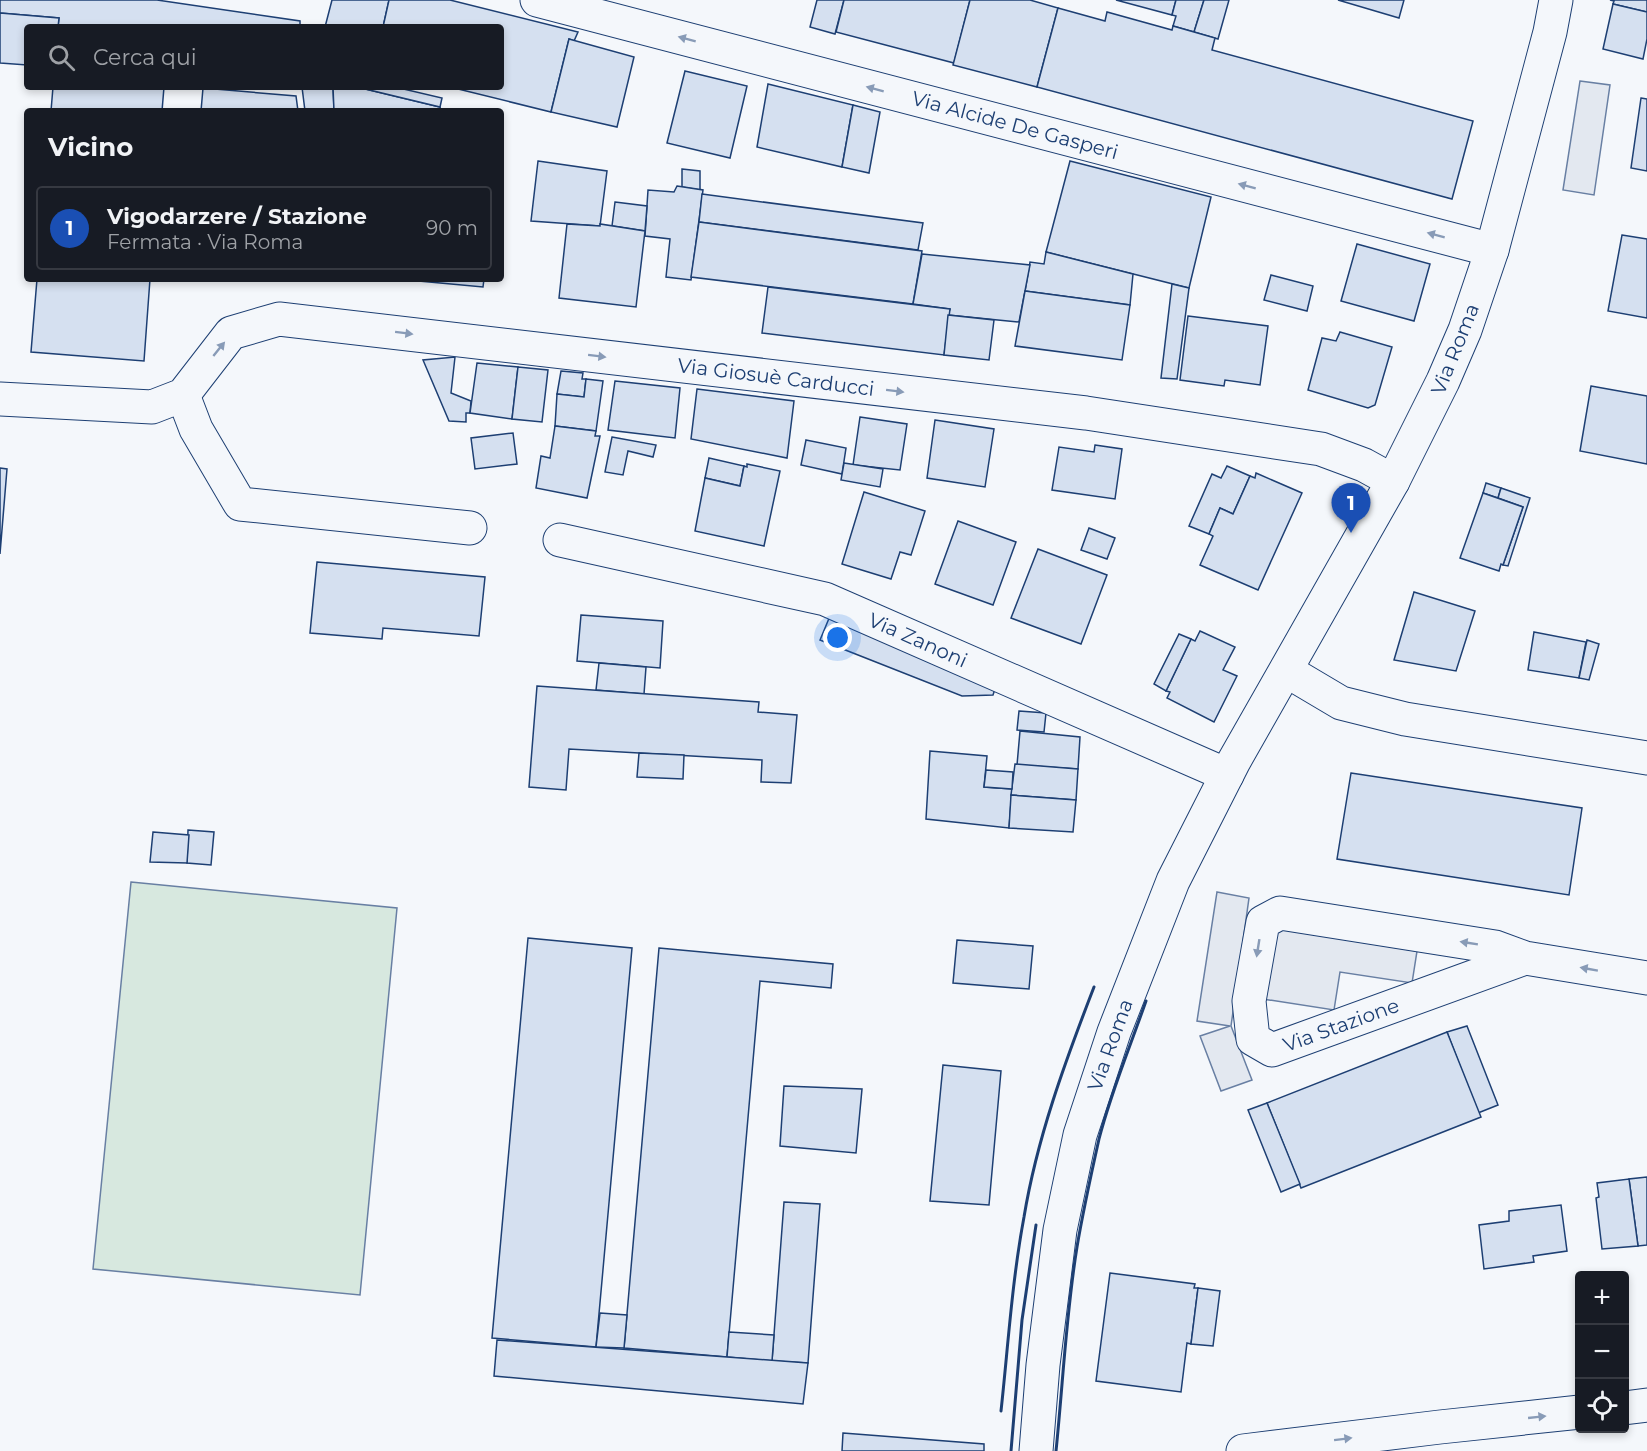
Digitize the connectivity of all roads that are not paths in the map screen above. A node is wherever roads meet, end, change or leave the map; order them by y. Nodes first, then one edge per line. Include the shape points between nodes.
1 (537, 0) edge
2 (1556, 0) edge
3 (1492, 250) junction
4 (183, 395) junction
5 (0, 399) edge
6 (1393, 481) junction
7 (470, 528) dead end
8 (560, 540) dead end
9 (1287, 671) junction
10 (1647, 758) edge
11 (1227, 775) junction
12 (1525, 958) junction
13 (1647, 978) edge
14 (1647, 1405) edge
15 (1629, 1407) edge
16 (1575, 1413) edge
17 (1036, 1451) edge
18 (1243, 1451) edge

3 -> 1 street, Via Alcide De Gasperi
2 - 3 street, Via Roma
3 - 6 street, Via Roma via 1465,330
4 - 5 street via 152,407
4 -> 6 street, Via Giosuè Carducci via 231,333 279,319 1086,413 1321,450 1364,465
4 - 7 street via 196,429 240,504
6 - 9 street, Via Roma
8 - 11 street, Via Zanoni via 825,599
9 - 10 street via 1341,703 1394,716
9 - 11 street, Via Roma
11 - 17 street, Via Roma via 1173,881 1152,932 1080,1135 1054,1273
12 -> 12 street, Via Stazione via 1495,947 1280,913 1263,922 1250,1001 1253,1039 1272,1050
13 -> 12 street, Via Stazione
14 - 15 street
18 -> 16 street

